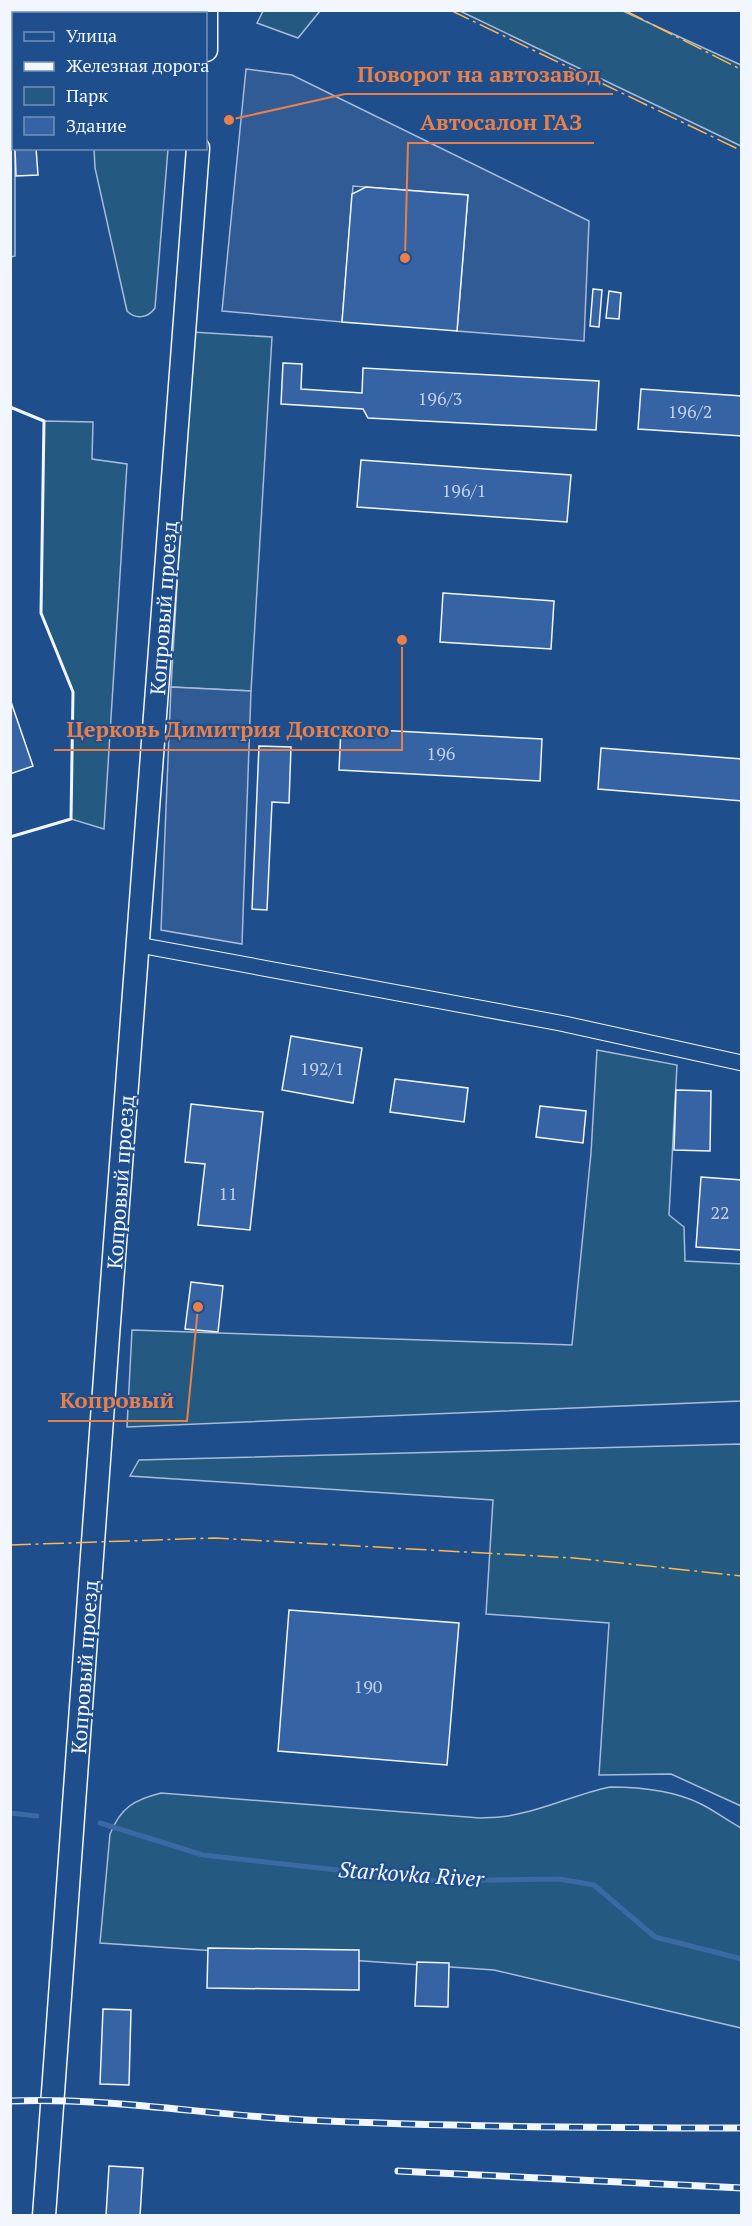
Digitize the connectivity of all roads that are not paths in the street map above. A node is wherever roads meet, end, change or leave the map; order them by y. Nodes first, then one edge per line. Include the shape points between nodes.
1 (223, 10) edge
2 (207, 40) edge
3 (198, 150) edge
4 (139, 945) junction
5 (741, 1064) edge
6 (44, 2216) edge

1 - 2 main road
3 - 4 main road, Копровый проезд
4 - 5 street via 560,1023
4 - 6 main road, Копровый проезд

